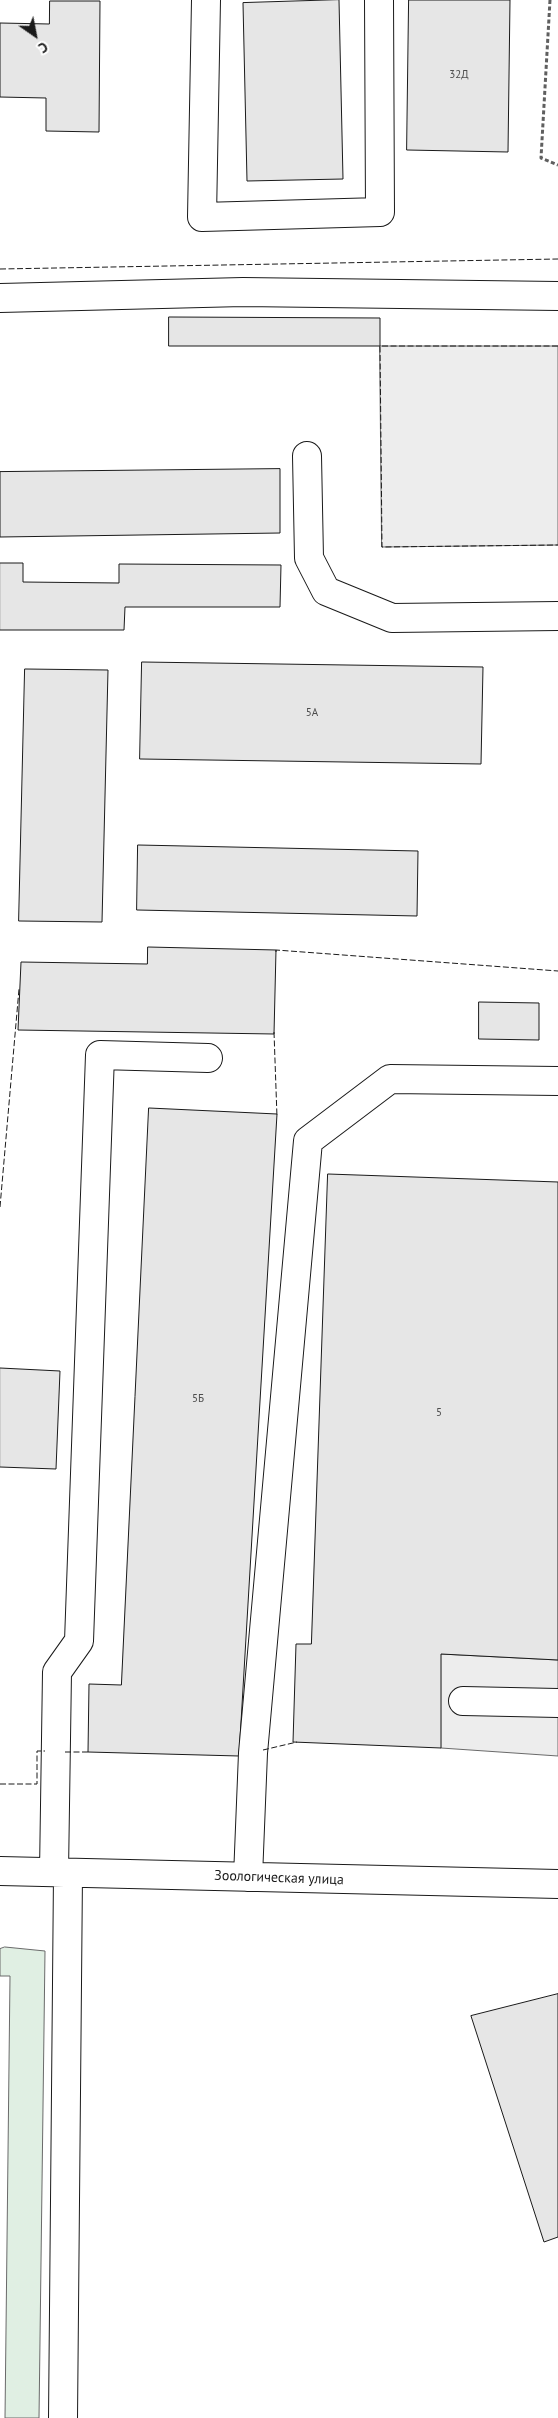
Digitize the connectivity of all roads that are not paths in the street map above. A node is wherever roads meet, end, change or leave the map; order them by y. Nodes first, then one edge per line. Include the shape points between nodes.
1 (206, 0) edge
2 (379, 0) edge
3 (558, 296) edge
4 (0, 298) edge
5 (307, 456) dead end
6 (558, 616) edge
7 (208, 1058) dead end
8 (558, 1081) edge
9 (463, 1701) dead end
10 (558, 1703) edge
11 (0, 1871) edge
12 (62, 1873) junction
13 (248, 1877) junction
14 (558, 1884) edge
15 (63, 2418) edge

1 - 2 street via 202,217 380,212
3 - 4 street via 243,292
5 - 6 street via 309,558 326,592 392,618
7 - 12 street via 100,1054 79,1642 57,1672
8 - 13 street via 390,1079 308,1141 253,1753
9 - 10 street
11 - 12 street, Зоологическая улица
12 - 13 street, Зоологическая улица
12 - 15 street
13 - 14 street, Зоологическая улица

